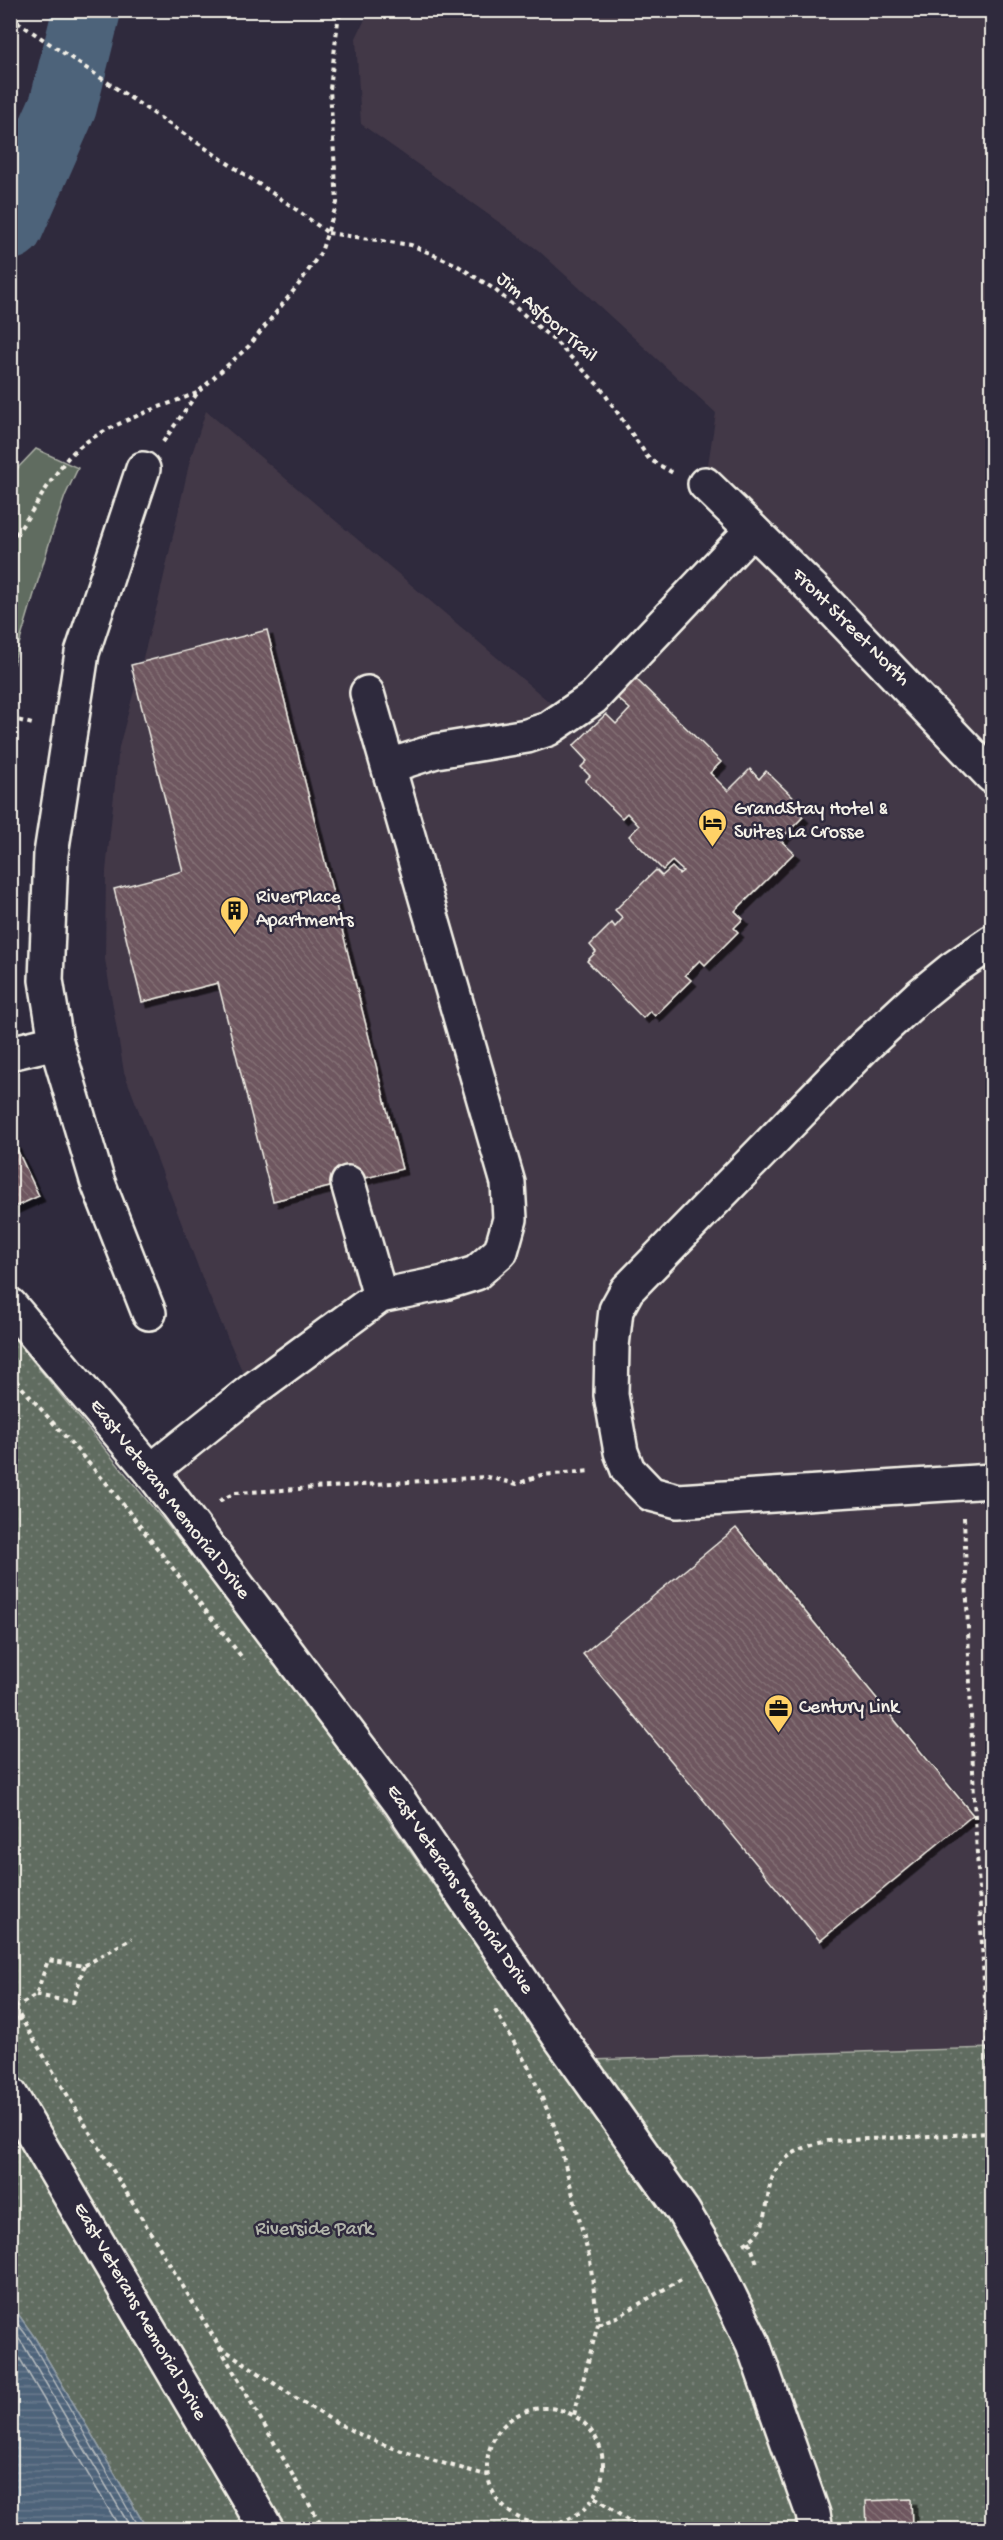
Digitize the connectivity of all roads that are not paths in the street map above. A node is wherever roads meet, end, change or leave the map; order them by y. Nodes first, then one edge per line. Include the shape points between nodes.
1 (143, 469) road end
2 (705, 484) road end
3 (752, 530) junction
4 (367, 693) dead end
5 (389, 766) junction
6 (993, 776) edge
7 (993, 942) edge
8 (56, 1042) junction
9 (10, 1053) edge
10 (348, 1183) dead end
11 (380, 1296) junction
12 (10, 1305) edge
13 (149, 1313) dead end
14 (151, 1471) junction
15 (978, 1482) edge
16 (10, 2094) edge
17 (267, 2529) edge
18 (816, 2529) edge

1 - 8 street via 82,653 51,854 46,980
2 - 3 street, Front Street North
3 - 5 street via 592,698 567,717 548,729 527,735 436,751
3 - 6 street, Front Street North
4 - 5 street
5 - 11 street via 508,1183 510,1219 501,1251 477,1273
7 - 15 street via 919,996 864,1047 627,1290 616,1310 612,1346 611,1395 621,1452 628,1470 651,1494 678,1501
8 - 9 street
8 - 13 street via 97,1180
10 - 11 street
11 - 14 street
12 - 14 street, East Veterans Memorial Drive
14 - 18 street, East Veterans Memorial Drive via 400,1802 683,2211 753,2344
16 - 17 street, East Veterans Memorial Drive

